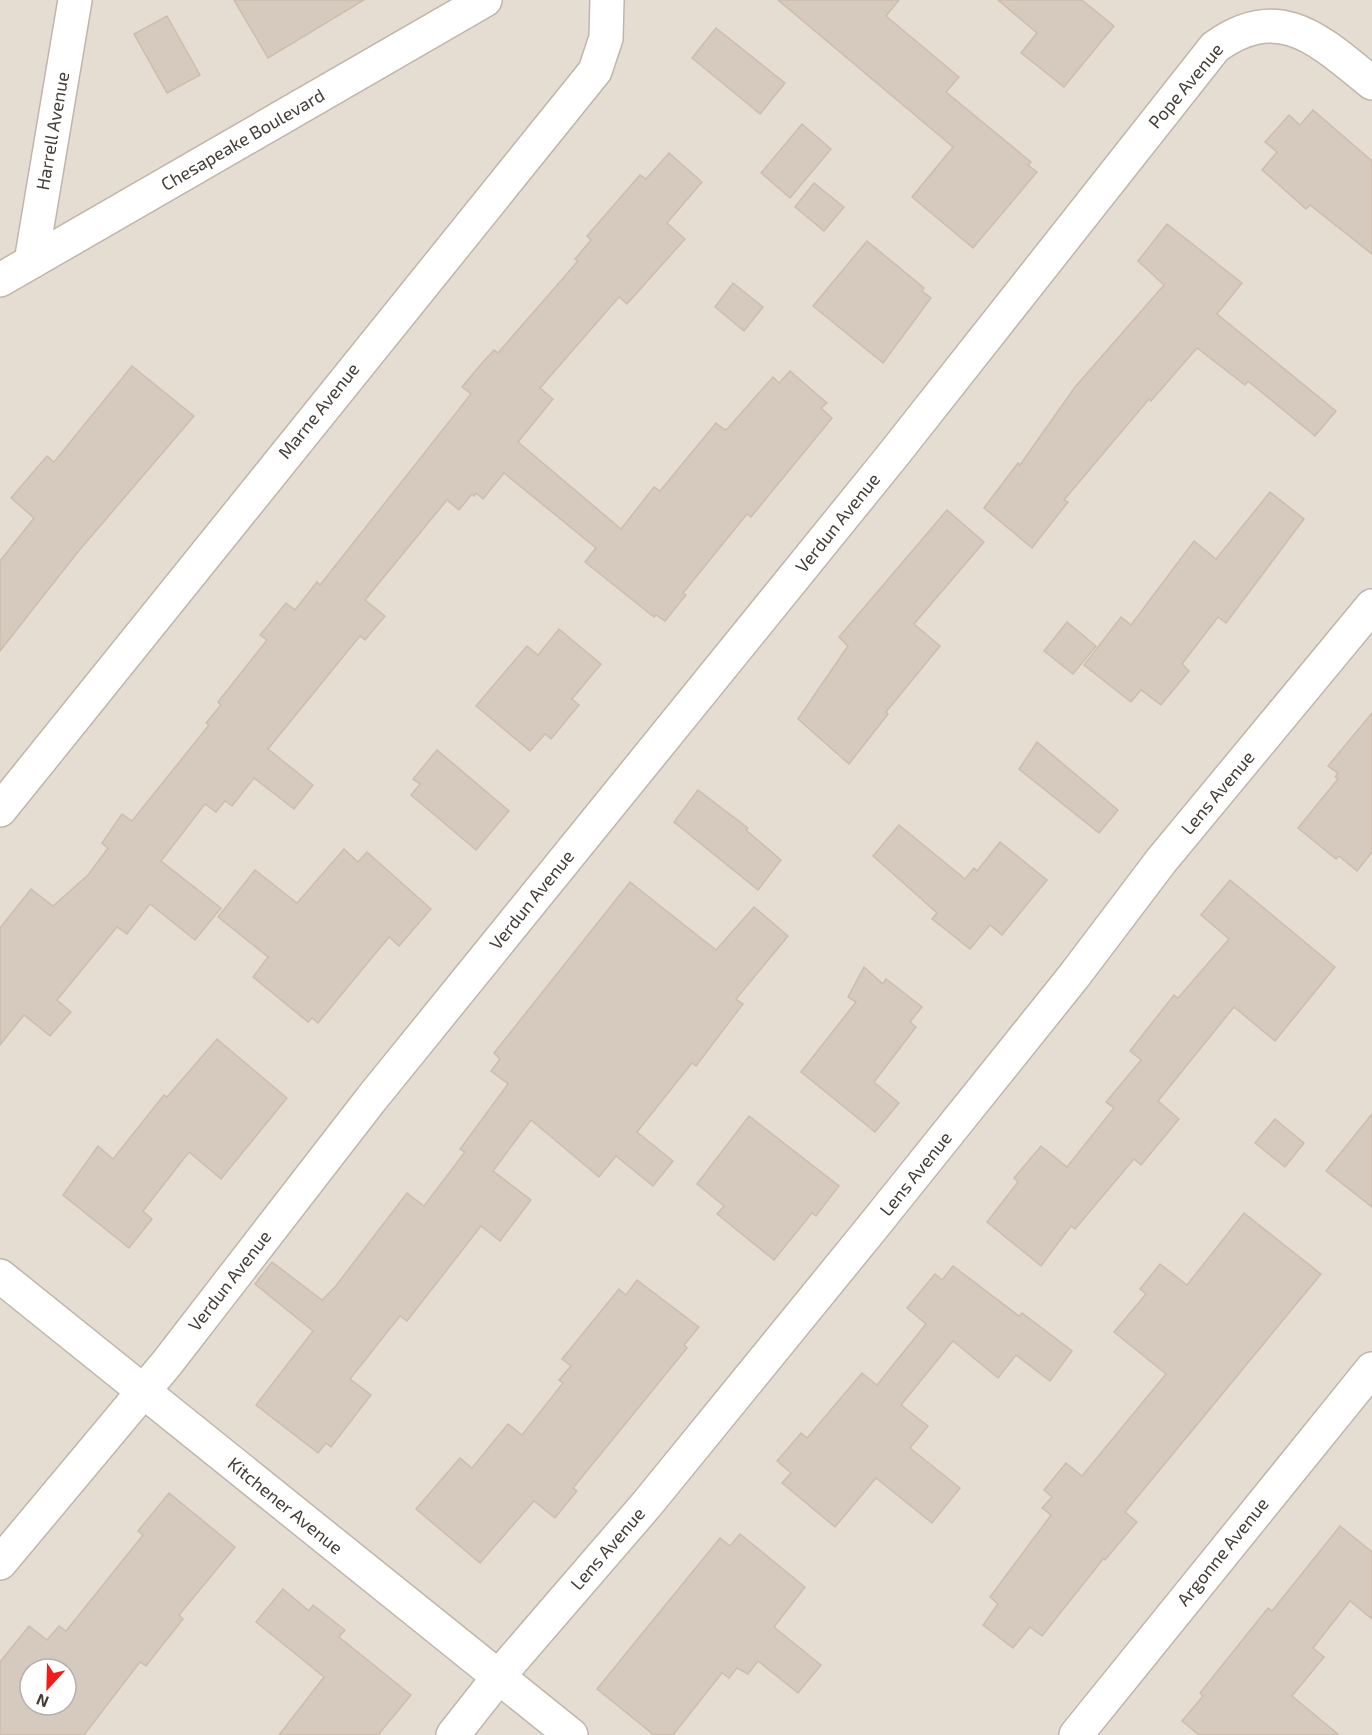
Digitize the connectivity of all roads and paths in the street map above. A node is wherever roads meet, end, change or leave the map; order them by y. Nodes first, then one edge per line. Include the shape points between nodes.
1 (75, 0) edge
2 (485, 0) edge
3 (607, 0) edge
4 (1372, 83) edge
5 (1064, 238) joint
6 (31, 262) junction
7 (0, 280) edge
8 (1372, 606) edge
9 (0, 810) edge
10 (0, 1276) edge
11 (1372, 1369) edge
12 (143, 1392) junction
13 (0, 1563) edge
14 (499, 1677) junction
15 (453, 1735) edge
16 (571, 1735) edge
17 (1076, 1735) edge

1 - 6 street, Harrell Avenue
2 - 6 street, Chesapeake Boulevard
3 - 9 street, Marne Avenue via 606,38 595,71
4 - 5 street, Pope Avenue via 1310,33 1284,23 1256,23 1231,33 1215,47
5 - 12 street, Verdun Avenue via 372,1098
6 - 7 street, Chesapeake Boulevard
8 - 14 street, Lens Avenue via 1161,861 1074,976 647,1504
10 - 12 street, Kitchener Avenue
11 - 17 street, Argonne Avenue
12 - 13 street, Verdun Avenue
12 - 14 street, Kitchener Avenue
14 - 15 street, Lens Avenue
14 - 16 street, Kitchener Avenue

